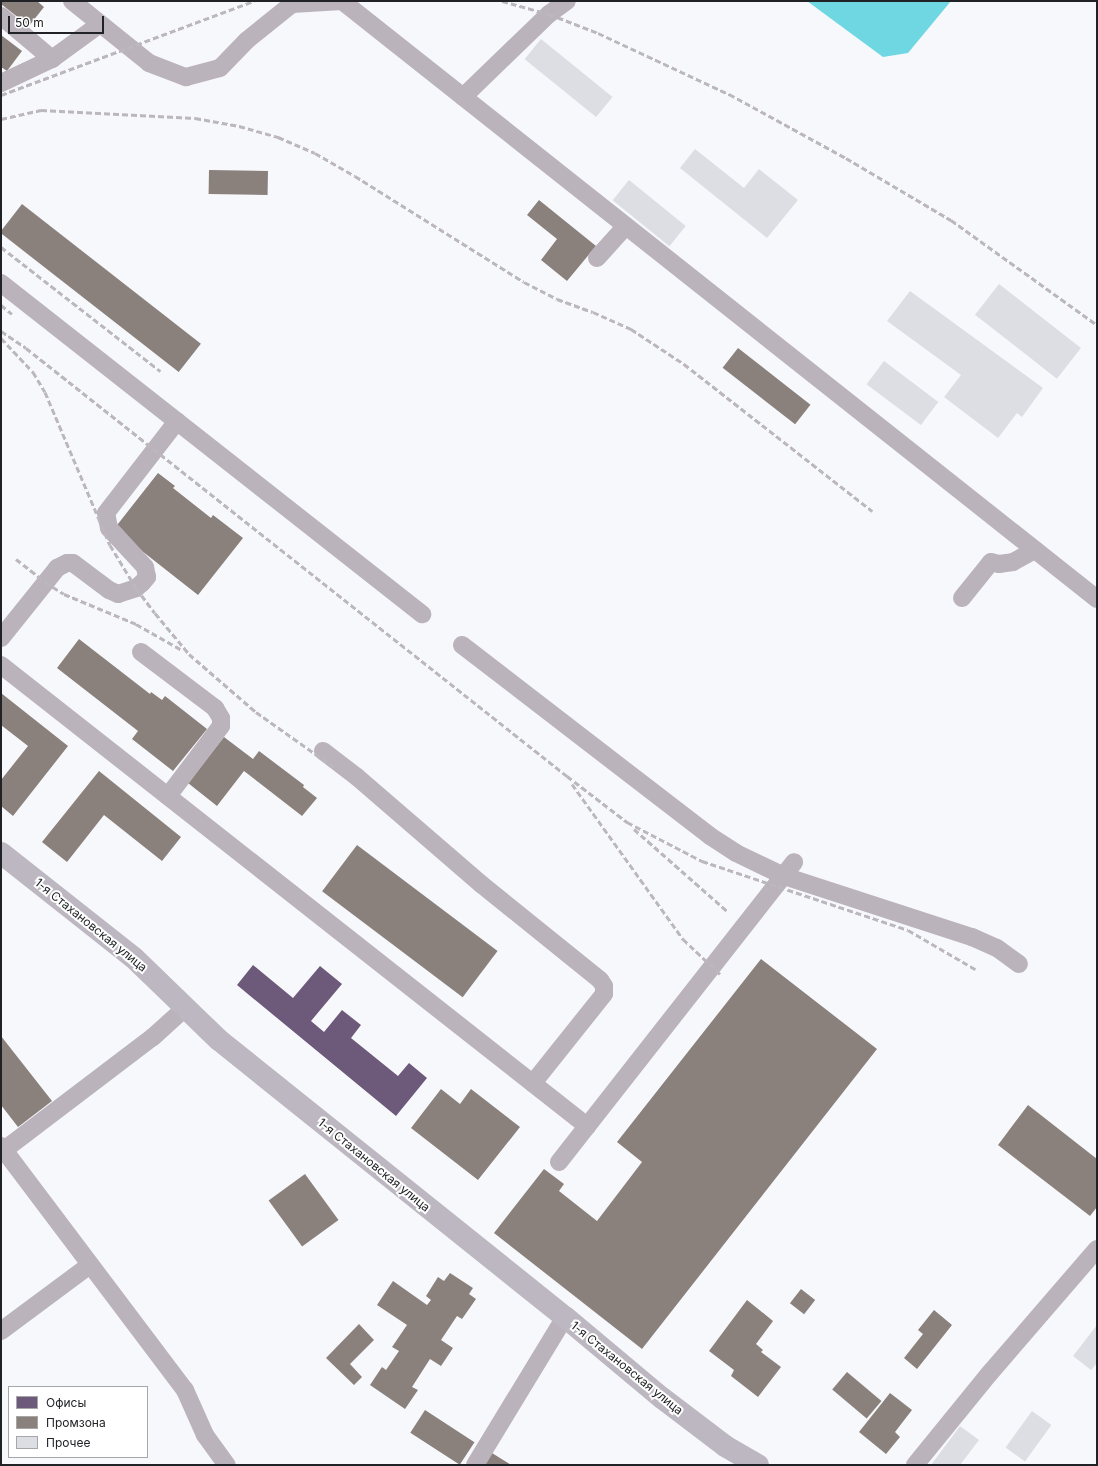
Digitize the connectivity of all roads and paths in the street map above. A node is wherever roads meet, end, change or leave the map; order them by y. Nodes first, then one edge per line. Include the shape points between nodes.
1 (72, 1) edge
2 (567, 1) edge
3 (1, 16) edge
4 (100, 24) junction
5 (52, 59) junction
6 (1, 83) edge
7 (463, 97) junction
8 (625, 227) junction
9 (597, 258) dead end
10 (1, 283) edge
11 (177, 421) junction
12 (1035, 550) junction
13 (962, 598) dead end
14 (1097, 599) edge
15 (422, 614) dead end
16 (1, 638) edge
17 (462, 645) dead end
18 (141, 652) dead end
19 (1, 664) edge
20 (323, 751) dead end
21 (168, 796) junction
22 (1, 853) edge
23 (789, 869) junction
24 (1019, 964) dead end
25 (185, 1008) junction
26 (533, 1083) junction
27 (587, 1126) junction
28 (3, 1148) edge
29 (559, 1162) dead end
30 (1097, 1250) edge
31 (90, 1265) junction
32 (565, 1317) junction
33 (1, 1331) edge
34 (227, 1465) edge
35 (476, 1465) edge
36 (758, 1465) edge
37 (916, 1465) edge

1 - 4 lane
2 - 7 lane via 549,14
3 - 5 lane
4 - 5 lane
4 - 7 lane via 149,63 186,77 220,68 246,41 292,4 342,1
5 - 6 lane
7 - 8 lane
8 - 9 lane
8 - 12 lane
10 - 11 lane
11 - 15 lane
11 - 16 lane via 106,513 109,528 145,567 147,577 136,588 118,594 73,563 67,563 57,568
12 - 13 lane via 1013,562 991,562
12 - 14 lane
17 - 23 lane via 710,836 742,856
18 - 21 lane via 215,708 221,718 221,726
19 - 21 lane
20 - 26 lane via 600,980 604,986 604,994
21 - 26 lane
22 - 25 main road, 1-я Стахановская улица via 112,939
23 - 24 lane via 972,937 997,948
23 - 27 lane
25 - 28 lane via 153,1037
25 - 32 main road, 1-я Стахановская улица via 219,1040
26 - 27 lane
27 - 29 lane
28 - 31 lane
30 - 37 lane via 989,1374
31 - 33 lane
31 - 34 lane via 185,1390 205,1435
32 - 35 lane
32 - 36 main road, 1-я Стахановская улица via 662,1398 725,1446

